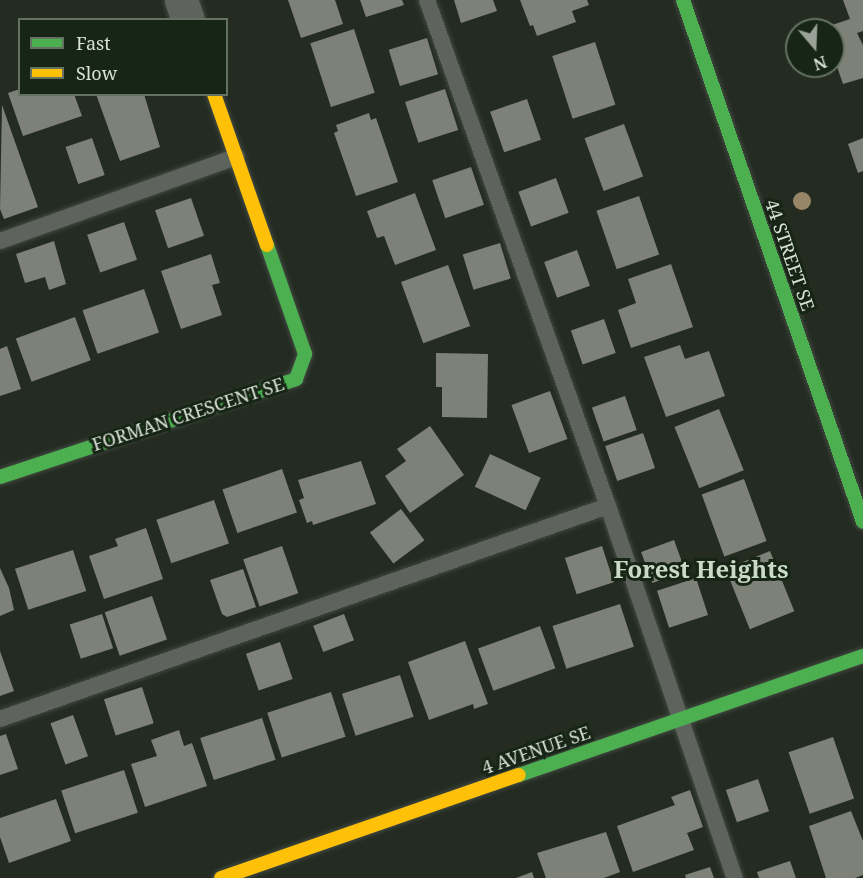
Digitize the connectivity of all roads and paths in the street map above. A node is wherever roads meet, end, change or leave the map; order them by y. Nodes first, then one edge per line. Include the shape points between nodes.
1 (182, 0) edge
2 (428, 0) edge
3 (683, 0) edge
4 (187, 18) edge
5 (215, 96) edge
6 (236, 157) junction
7 (0, 241) edge
8 (0, 477) edge
9 (608, 507) junction
10 (863, 522) edge
11 (863, 656) edge
12 (0, 719) edge
13 (681, 719) junction
14 (221, 878) edge
15 (735, 878) edge

1 - 4 street
2 - 9 lane
3 - 10 street, 44 STREET SE
5 - 6 street, FORMAN CRESCENT SE
6 - 7 lane
6 - 8 street, FORMAN CRESCENT SE via 305,354 296,379
9 - 12 lane
9 - 13 lane
11 - 13 street, 4 AVENUE SE
13 - 14 street, 4 AVENUE SE
13 - 15 lane

